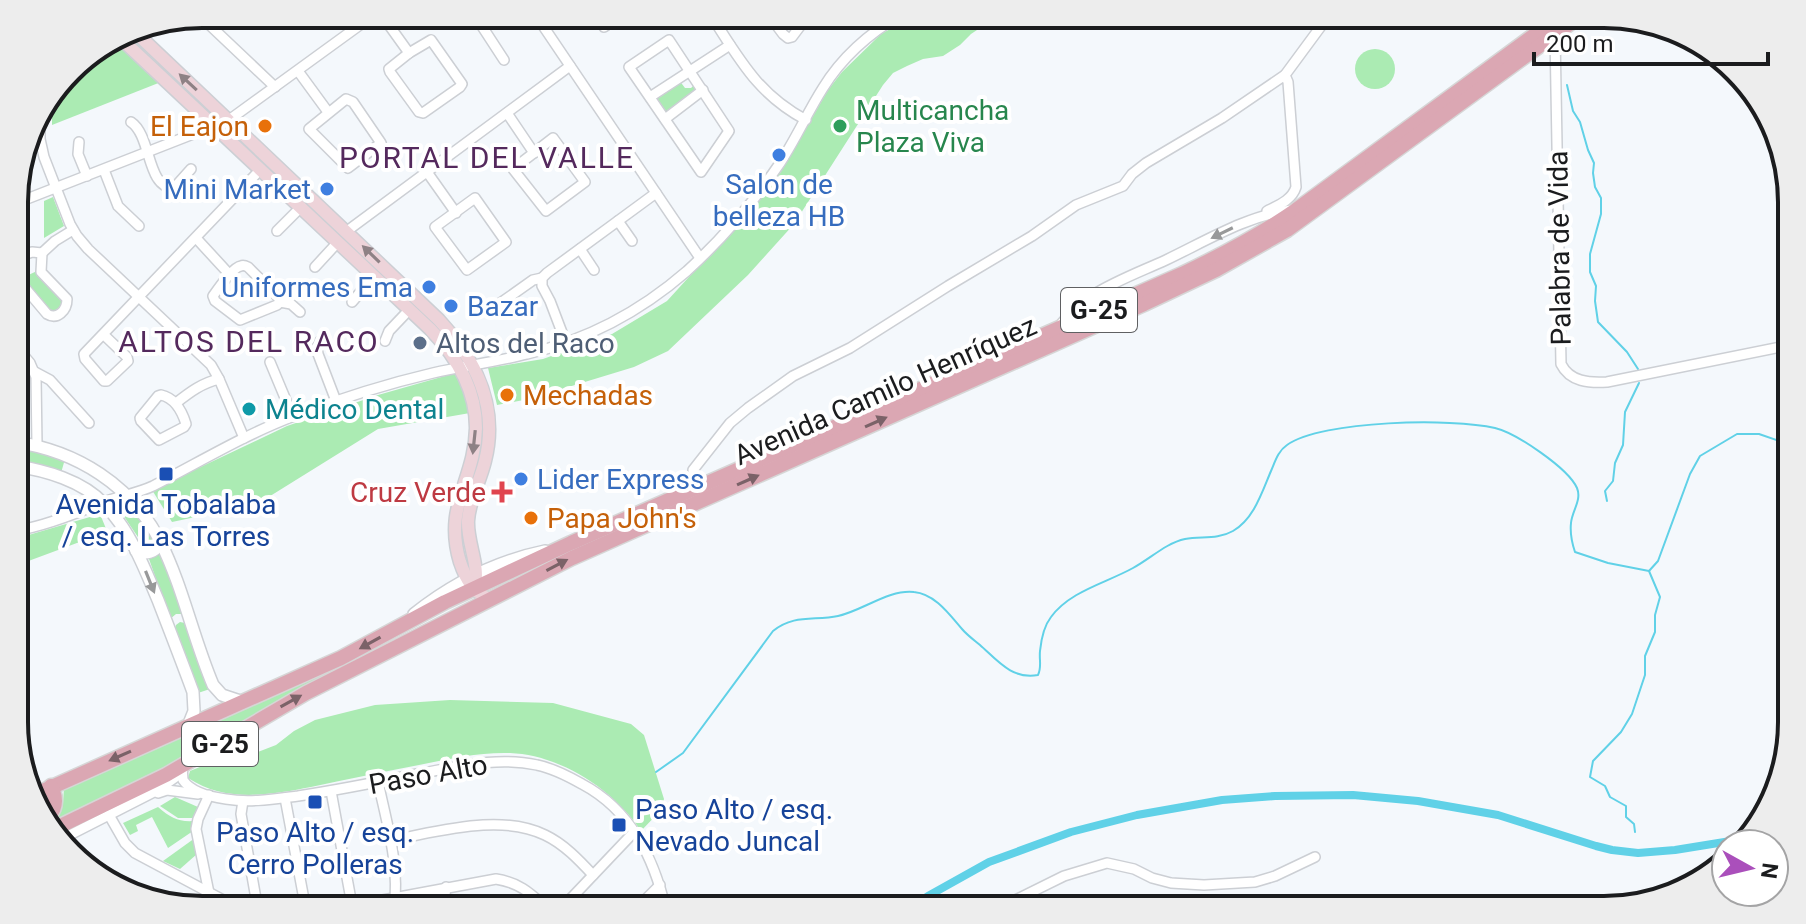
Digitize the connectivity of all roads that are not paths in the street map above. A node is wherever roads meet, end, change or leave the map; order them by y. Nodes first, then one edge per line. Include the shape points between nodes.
1 (213, 28) edge
2 (356, 28) edge
3 (391, 28) edge
4 (483, 28) edge
5 (544, 28) edge
6 (719, 28) edge
7 (778, 28) edge
8 (799, 28) edge
9 (880, 28) edge
10 (1320, 28) edge
11 (1543, 28) edge
12 (1543, 28) edge
13 (1546, 28) edge
14 (877, 30) joint
15 (142, 39) edge
16 (128, 45) edge
17 (730, 45) junction
18 (409, 53) junction
19 (504, 60) dead end
20 (570, 66) junction
21 (689, 70) junction
22 (298, 71) junction
23 (1285, 75) junction
24 (275, 87) junction
25 (703, 90) junction
26 (650, 97) junction
27 (328, 112) junction
28 (507, 113) junction
29 (665, 119) junction
30 (229, 120) junction
31 (806, 120) junction
32 (131, 122) dead end
33 (215, 126) junction
34 (41, 136) edge
35 (79, 142) dead end
36 (41, 143) joint
37 (148, 152) junction
38 (534, 153) junction
39 (191, 169) dead end
40 (261, 169) junction
41 (104, 170) junction
42 (427, 172) junction
43 (87, 176) junction
44 (56, 189) junction
45 (656, 193) junction
46 (28, 199) edge
47 (301, 207) junction
48 (1296, 210) junction
49 (456, 213) junction
50 (618, 221) junction
51 (1244, 222) junction
52 (139, 226) dead end
53 (73, 230) junction
54 (277, 231) dead end
55 (347, 231) junction
56 (196, 238) junction
57 (632, 241) dead end
58 (338, 242) junction
59 (580, 249) junction
60 (28, 253) edge
61 (42, 253) junction
62 (700, 258) junction
63 (315, 267) dead end
64 (594, 270) dead end
65 (230, 275) junction
66 (374, 276) junction
67 (542, 278) junction
68 (28, 291) edge
69 (139, 298) junction
70 (280, 302) junction
71 (352, 302) dead end
72 (499, 304) dead end
73 (409, 310) junction
74 (300, 312) dead end
75 (1058, 327) junction
76 (104, 335) junction
77 (320, 341) dead end
78 (385, 341) dead end
79 (566, 343) junction
80 (1778, 348) edge
81 (28, 361) edge
82 (270, 362) dead end
83 (467, 366) junction
84 (35, 372) junction
85 (219, 379) junction
86 (336, 401) junction
87 (176, 403) junction
88 (293, 417) junction
89 (89, 423) dead end
90 (244, 438) junction
91 (28, 444) edge
92 (37, 445) junction
93 (73, 458) junction
94 (28, 468) edge
95 (693, 470) dead end
96 (63, 478) junction
97 (126, 495) junction
98 (103, 502) junction
99 (28, 528) edge
100 (455, 540) junction
101 (469, 540) junction
102 (161, 543) junction
103 (136, 551) junction
104 (472, 581) junction
105 (490, 600) junction
106 (189, 619) junction
107 (169, 628) junction
108 (386, 652) junction
109 (243, 702) junction
110 (188, 726) junction
111 (182, 770) junction
112 (378, 782) junction
113 (51, 786) junction
114 (42, 791) edge
115 (331, 791) junction
116 (209, 795) junction
117 (146, 796) junction
118 (285, 798) junction
119 (243, 801) junction
120 (52, 811) edge
121 (109, 815) junction
122 (62, 825) edge
123 (634, 832) junction
124 (70, 835) edge
125 (391, 840) junction
126 (1315, 857) dead end
127 (593, 875) junction
128 (660, 885) junction
129 (446, 887) junction
130 (209, 893) junction
131 (215, 896) edge
132 (256, 896) edge
133 (303, 896) edge
134 (350, 896) edge
135 (396, 896) edge
136 (401, 896) edge
137 (445, 896) edge
138 (533, 896) edge
139 (573, 896) edge
140 (649, 896) edge
141 (663, 896) edge
142 (1023, 896) edge

1 - 24 street
2 - 22 street
3 - 18 street
4 - 19 street
5 - 20 street
6 - 17 street
7 - 8 street via 788,38
9 - 14 street
10 - 23 street
11 - 48 main road, Avenida Camilo Henríquez / G-25
105 -> 12 main road, Avenida Camilo Henríquez / G-25 via 572,558 1216,270 1287,230
13 - 80 street, Palabra de Vida via 1563,370 1583,381 1607,382
14 - 31 street via 833,74
30 -> 15 main road
16 - 33 main road
17 - 21 street
17 - 31 street via 761,88
18 - 18 street via 390,72 423,113 462,84 431,40
20 - 28 street
20 - 45 street
21 - 25 street
21 - 26 street
21 - 26 street via 669,40 629,67
22 - 24 street
22 - 27 street
23 - 51 street via 1294,194
23 - 95 street via 1146,163 1123,186 1076,205 850,348 793,376 730,423
24 - 30 street
25 - 29 street
25 - 29 street via 729,131 701,172
26 - 29 street
27 - 27 street via 309,129 345,166 351,167 381,143 349,99
28 - 38 street
28 - 42 street
30 - 33 street
30 - 55 main road
31 - 62 street via 766,183
32 - 37 street
33 - 37 street
33 - 40 main road
34 - 36 street
35 - 43 street
36 - 44 street
37 - 39 street via 167,188 174,188
37 - 41 street
38 - 38 street via 553,138 585,182 546,211 513,169
40 - 47 main road
40 - 56 street
41 - 43 street
41 - 52 street via 117,204
42 - 49 street
42 - 55 street
43 - 44 street
44 - 46 street
44 - 53 street
45 - 50 street
45 - 62 street
47 - 54 street
47 - 58 main road
48 - 51 street
48 - 75 main road, Avenida Camilo Henríquez / G-25 via 1203,264
49 - 49 street via 435,227 467,270 506,242 475,198
50 - 57 street
50 - 59 street
51 -> 75 street via 1093,295
53 - 61 street
53 - 69 street
83 -> 55 main road via 458,341
56 - 65 street
56 - 69 street
58 - 63 street
58 - 66 main road
59 - 64 street
59 - 67 street
60 - 61 street
61 - 68 street via 41,272 67,303 58,315 49,315
62 - 79 street via 646,303
65 - 70 street via 240,266 248,267
65 - 70 street via 213,296 240,320
66 - 71 street
66 - 73 main road
67 - 72 street
67 - 79 street
69 - 76 street
69 - 85 street via 211,365
70 - 74 street
73 - 78 street
73 - 83 main road
75 - 104 main road, Avenida Camilo Henríquez / G-25 via 559,549
76 - 76 street via 83,357 107,381 128,361
77 - 86 street via 318,354
79 - 83 street
81 - 84 street
82 - 88 street
83 - 86 street
83 -> 100 main road via 476,428 457,504
83 - 101 main road via 486,398 489,434 469,514
84 - 89 street via 50,380
84 - 92 street
85 - 87 street
85 - 90 street
86 - 88 street
87 - 87 street via 158,396 142,415 141,421 159,440 186,424
88 - 90 street
90 - 97 street
91 - 92 street
92 - 93 street
93 - 96 street via 72,470
93 - 97 street
94 - 96 street
96 - 98 street
97 - 98 street
97 - 102 street
98 - 99 street
98 - 103 street
100 - 101 main road
100 - 104 main road
101 - 104 main road
102 - 103 street via 152,553
102 - 106 street
103 -> 107 street
104 - 105 main road
104 - 108 main road via 465,601 421,624
104 -> 109 main road, Avenida Camilo Henríquez / G-25 via 357,651
105 - 108 main road, Avenida Camilo Henríquez / G-25
106 - 107 street via 176,618
106 - 109 street via 215,689
107 - 110 street via 195,699
111 -> 108 main road, Avenida Camilo Henríquez / G-25 via 280,707
109 - 110 main road, Avenida Camilo Henríquez / G-25
110 -> 113 main road, Avenida Camilo Henríquez / G-25
111 - 116 street, Paso Alto via 186,784
111 - 117 street
111 - 122 main road, Avenida Camilo Henríquez / G-25
112 - 115 street, Paso Alto
112 - 123 street, Paso Alto via 483,761 534,764 597,792
112 - 125 street
113 - 114 main road, Avenida Camilo Henríquez / G-25
113 - 120 main road via 56,797
115 - 118 street, Paso Alto
115 - 134 street
116 - 117 street, Paso Alto via 167,790
116 - 119 street, Paso Alto
116 - 130 street via 196,829
117 - 121 street
118 - 119 street, Paso Alto
118 - 133 street
119 - 132 street
121 - 124 street
121 - 130 street via 129,849
123 - 127 street
123 - 128 street, Paso Alto
125 - 127 street via 507,824 546,835
125 - 135 street
126 - 142 street via 1255,882 1204,885 1171,883 1107,863
127 - 139 street
128 - 140 street
128 - 141 street, Paso Alto
129 - 136 street
129 - 137 street
129 - 138 street via 496,879 510,881
130 - 131 street

